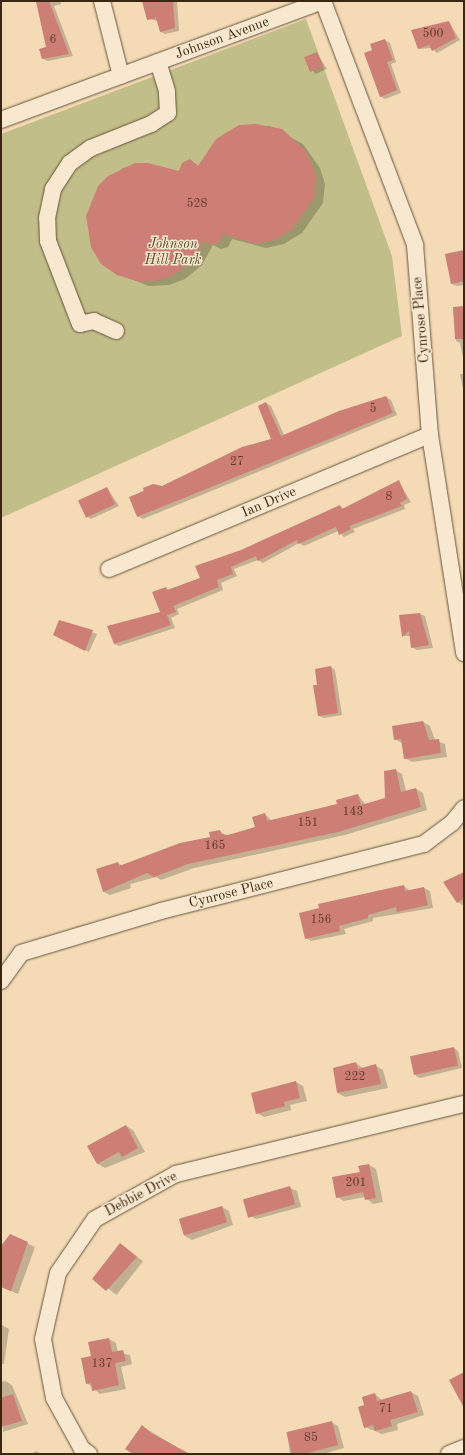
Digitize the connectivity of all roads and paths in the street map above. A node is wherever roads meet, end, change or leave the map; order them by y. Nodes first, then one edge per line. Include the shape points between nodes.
1 (102, 1) edge
2 (319, 2) edge
3 (158, 62) junction
4 (121, 76) junction
5 (1, 120) edge
6 (116, 331) dead end
7 (430, 435) junction
8 (108, 569) dead end
9 (464, 653) edge
10 (464, 808) edge
11 (1, 981) edge
12 (464, 1104) edge
13 (464, 1448) edge
14 (89, 1454) edge
15 (449, 1454) edge

1 - 4 street
2 - 3 street, Johnson Avenue
2 - 7 street, Cynrose Place via 415,244
3 - 4 street, Johnson Avenue
3 - 6 street via 167,91 168,113 151,124 91,148 70,163 53,189 47,218 48,241 80,324 94,321
4 - 5 street, Johnson Avenue
7 - 8 street, Ian Drive
7 - 9 street, Cynrose Place
10 - 11 street, Cynrose Place via 452,823 424,844 161,911 21,953
12 - 14 street, Debbie Drive via 176,1174 95,1219 58,1273 43,1339 54,1398 82,1449
13 - 15 street

